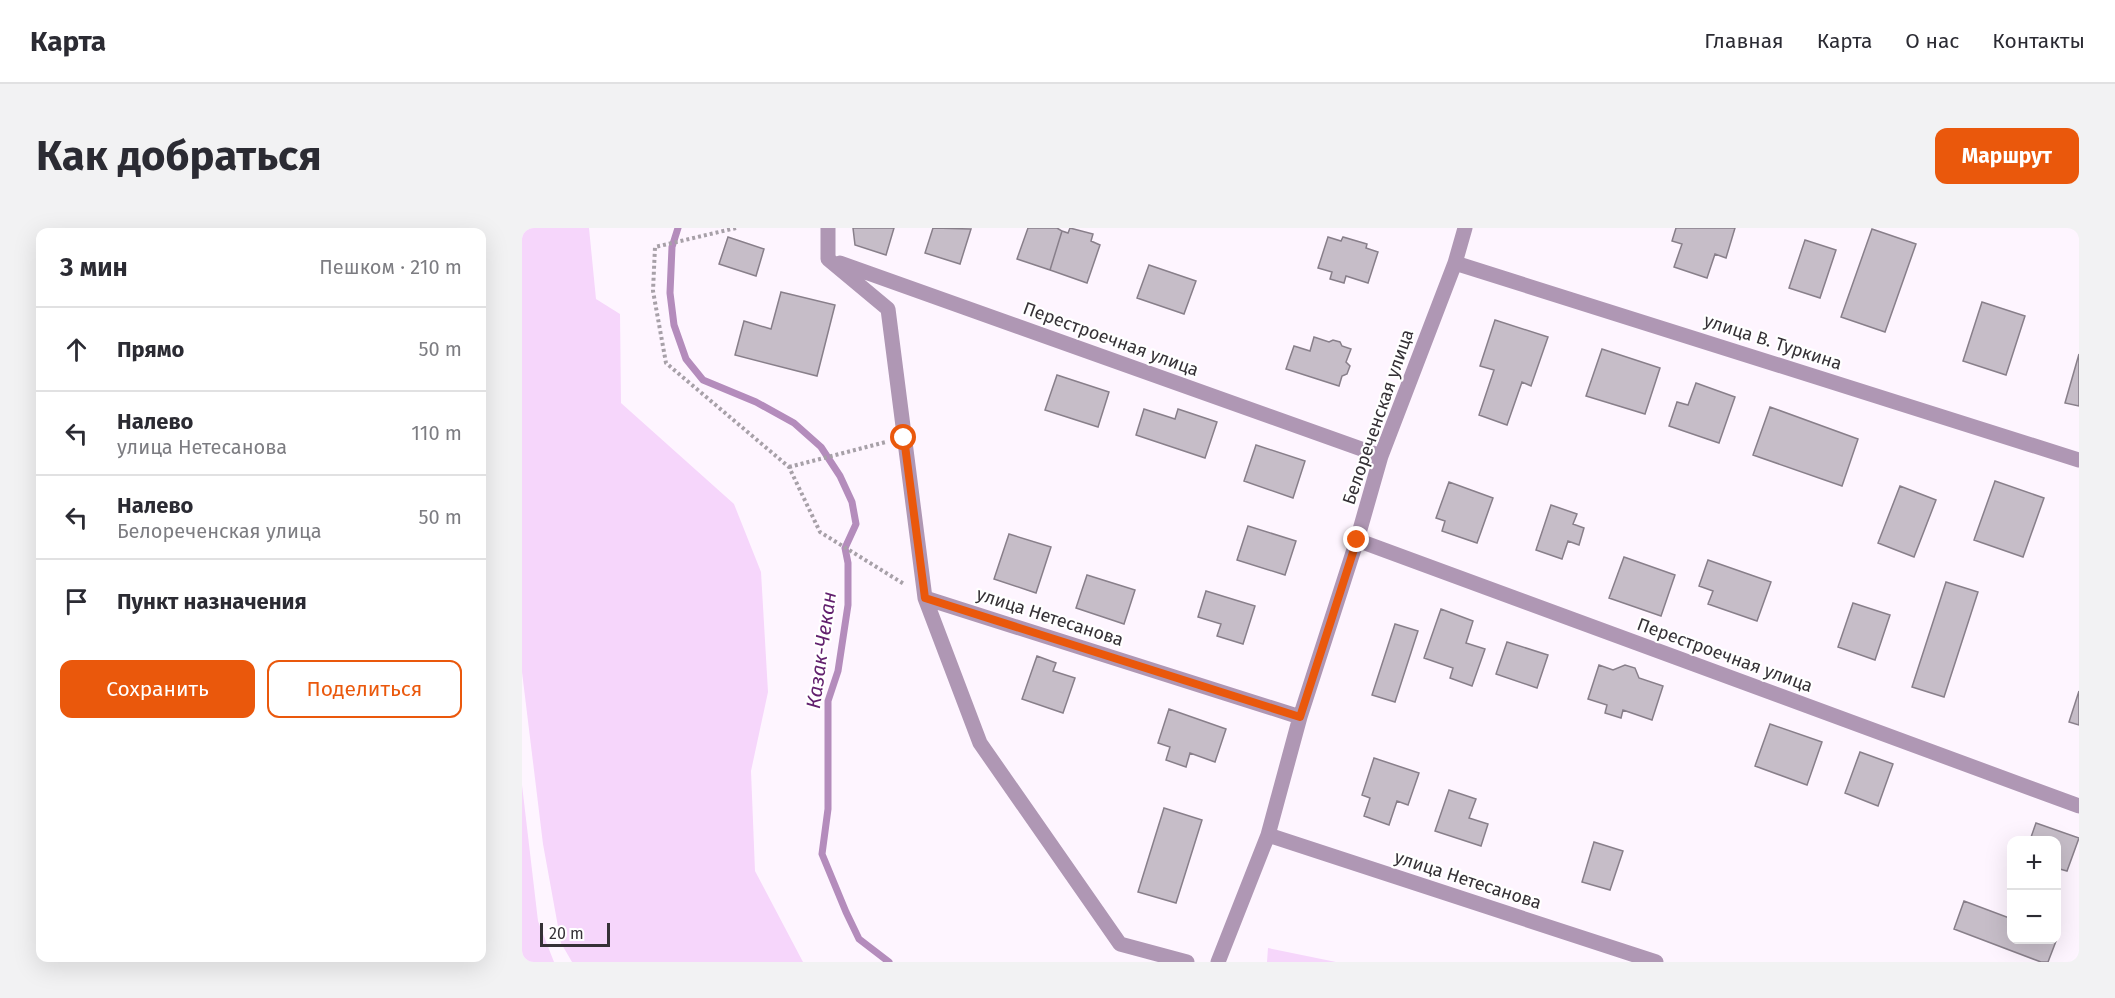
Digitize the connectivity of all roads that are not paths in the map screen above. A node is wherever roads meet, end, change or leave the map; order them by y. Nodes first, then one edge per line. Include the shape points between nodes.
1 (828, 228) edge
2 (1466, 228) edge
3 (828, 260) junction
4 (1455, 263) junction
5 (1381, 456) junction
6 (2079, 460) edge
7 (1357, 540) junction
8 (925, 598) junction
9 (1300, 717) junction
10 (2079, 806) edge
11 (1268, 835) junction
12 (1187, 962) edge
13 (1218, 962) edge
14 (1656, 962) edge

1 - 3 street
2 - 4 street, Белореченская улица
3 - 5 street, Перестроечная улица
3 - 8 street via 888,309
4 - 5 street, Белореченская улица
4 - 6 street, улица В. Туркина
5 - 7 street, Белореченская улица
7 - 9 street, Белореченская улица
7 - 10 street, Перестроечная улица
8 - 9 street, улица Нетесанова
8 - 12 street via 980,743 1120,944
9 - 11 street, Белореченская улица
11 - 13 street, Белореченская улица
11 - 14 street, улица Нетесанова

